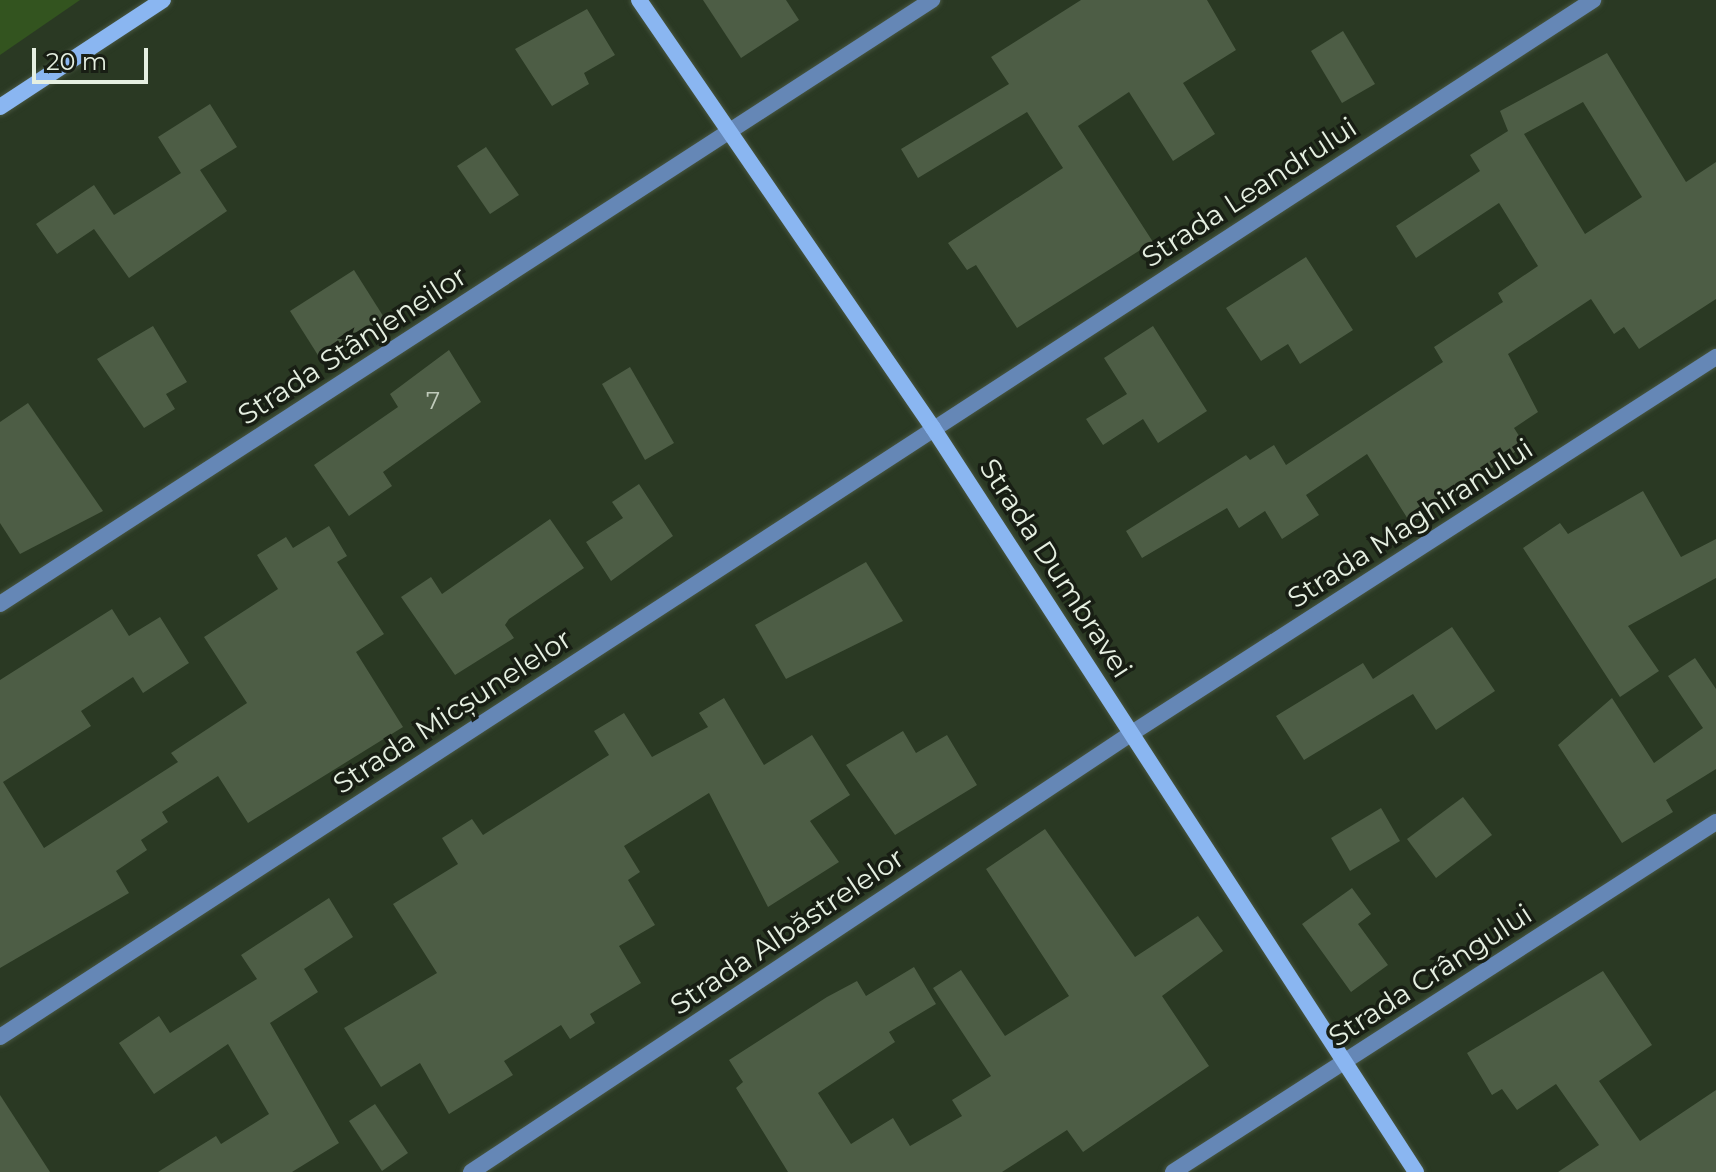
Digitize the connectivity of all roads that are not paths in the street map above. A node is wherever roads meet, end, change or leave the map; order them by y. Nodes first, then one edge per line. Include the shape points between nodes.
1 (163, 0) edge
2 (639, 0) edge
3 (932, 0) edge
4 (1593, 0) edge
5 (0, 107) edge
6 (733, 129) junction
7 (1716, 357) edge
8 (933, 428) junction
9 (0, 604) edge
10 (1132, 733) junction
11 (1716, 822) edge
12 (0, 1037) edge
13 (1342, 1062) junction
14 (471, 1172) edge
15 (1173, 1172) edge
16 (1416, 1172) edge

1 - 5 street
2 - 6 street, Strada Dumbravei
3 - 6 street, Strada Stânjeneilor
4 - 8 street, Strada Leandrului
6 - 8 street, Strada Dumbravei
6 - 9 street, Strada Stânjeneilor
7 - 10 street, Strada Maghiranului
8 - 10 street, Strada Dumbravei
8 - 12 street, Strada Micșunelelor
10 - 13 street, Strada Dumbravei
10 - 14 street, Strada Albăstrelelor
11 - 13 street, Strada Crângului
13 - 15 street, Strada Crângului
13 - 16 street, Strada Dumbravei

